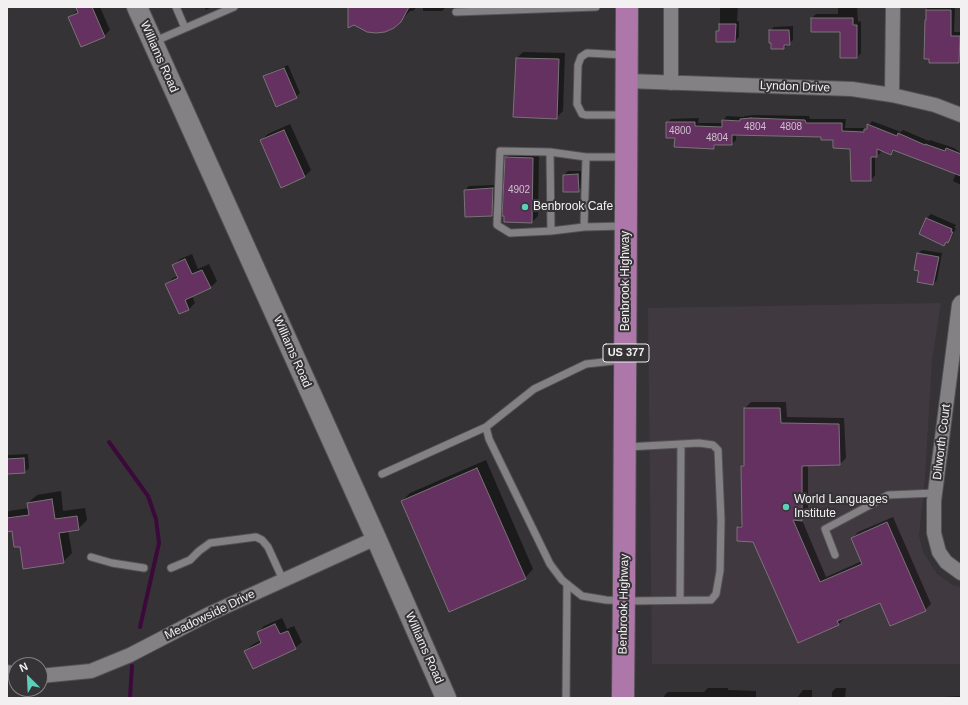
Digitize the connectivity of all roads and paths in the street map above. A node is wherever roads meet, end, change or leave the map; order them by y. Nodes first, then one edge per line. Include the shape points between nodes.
1 (137, 7) edge
2 (176, 7) edge
3 (234, 7) edge
4 (596, 7) edge
5 (627, 7) edge
6 (671, 7) edge
7 (893, 7) edge
8 (456, 12) dead end
9 (185, 28) junction
10 (153, 42) junction
11 (627, 55) junction
12 (627, 81) junction
13 (671, 83) junction
14 (892, 95) junction
15 (626, 115) junction
16 (961, 115) edge
17 (550, 152) junction
18 (586, 157) junction
19 (626, 158) junction
20 (626, 226) junction
21 (584, 227) junction
22 (551, 231) junction
23 (961, 302) edge
24 (626, 359) junction
25 (486, 427) junction
26 (681, 444) junction
27 (625, 447) junction
28 (382, 474) dead end
29 (936, 493) junction
30 (376, 538) junction
31 (835, 554) dead end
32 (91, 557) dead end
33 (144, 568) dead end
34 (171, 568) dead end
35 (961, 573) edge
36 (283, 580) junction
37 (567, 584) junction
38 (680, 600) junction
39 (626, 601) junction
40 (48, 675) edge
41 (446, 698) edge
42 (566, 698) edge
43 (623, 698) edge

1 - 10 street, Williams Road
2 - 9 lane
3 - 9 lane
4 - 8 lane
5 - 11 main road, Benbrook Highway / US 377
6 - 13 street
7 - 14 street
9 - 10 lane
10 - 30 street, Williams Road
11 - 12 main road, Benbrook Highway / US 377
11 - 15 lane via 587,53 581,57 578,65 577,104 582,114 586,115
12 - 13 street, Lyndon Drive
12 - 15 main road, Benbrook Highway / US 377
13 - 14 street, Lyndon Drive via 852,89
14 - 16 street, Lyndon Drive via 935,105
15 - 19 main road, Benbrook Highway / US 377
17 - 18 lane
17 - 22 lane
17 - 22 lane via 500,150 497,225 510,233
18 - 19 lane
18 - 21 lane
19 - 20 main road, Benbrook Highway / US 377
20 - 21 lane
20 - 24 main road, Benbrook Highway / US 377
21 - 22 lane
23 - 29 street, Dilworth Court
24 - 25 lane via 586,364 534,389
24 - 27 main road, Benbrook Highway / US 377
25 - 28 lane
25 - 37 lane via 489,439 550,564
26 - 27 lane
26 - 38 lane
26 - 38 lane via 712,445 718,450 721,520 720,571 716,594 712,600
27 - 39 main road, Benbrook Highway / US 377
29 - 31 lane via 888,495 825,529
29 - 35 street, Dilworth Court via 934,533 939,552 946,562
30 - 36 street, Meadowside Drive
30 - 41 street, Williams Road
32 - 33 lane
34 - 36 lane via 190,560 210,543 256,537 268,547
36 - 40 street, Meadowside Drive via 209,614 130,655 91,671
37 - 39 lane via 582,596
37 - 42 lane
38 - 39 lane
39 - 43 main road, Benbrook Highway / US 377

